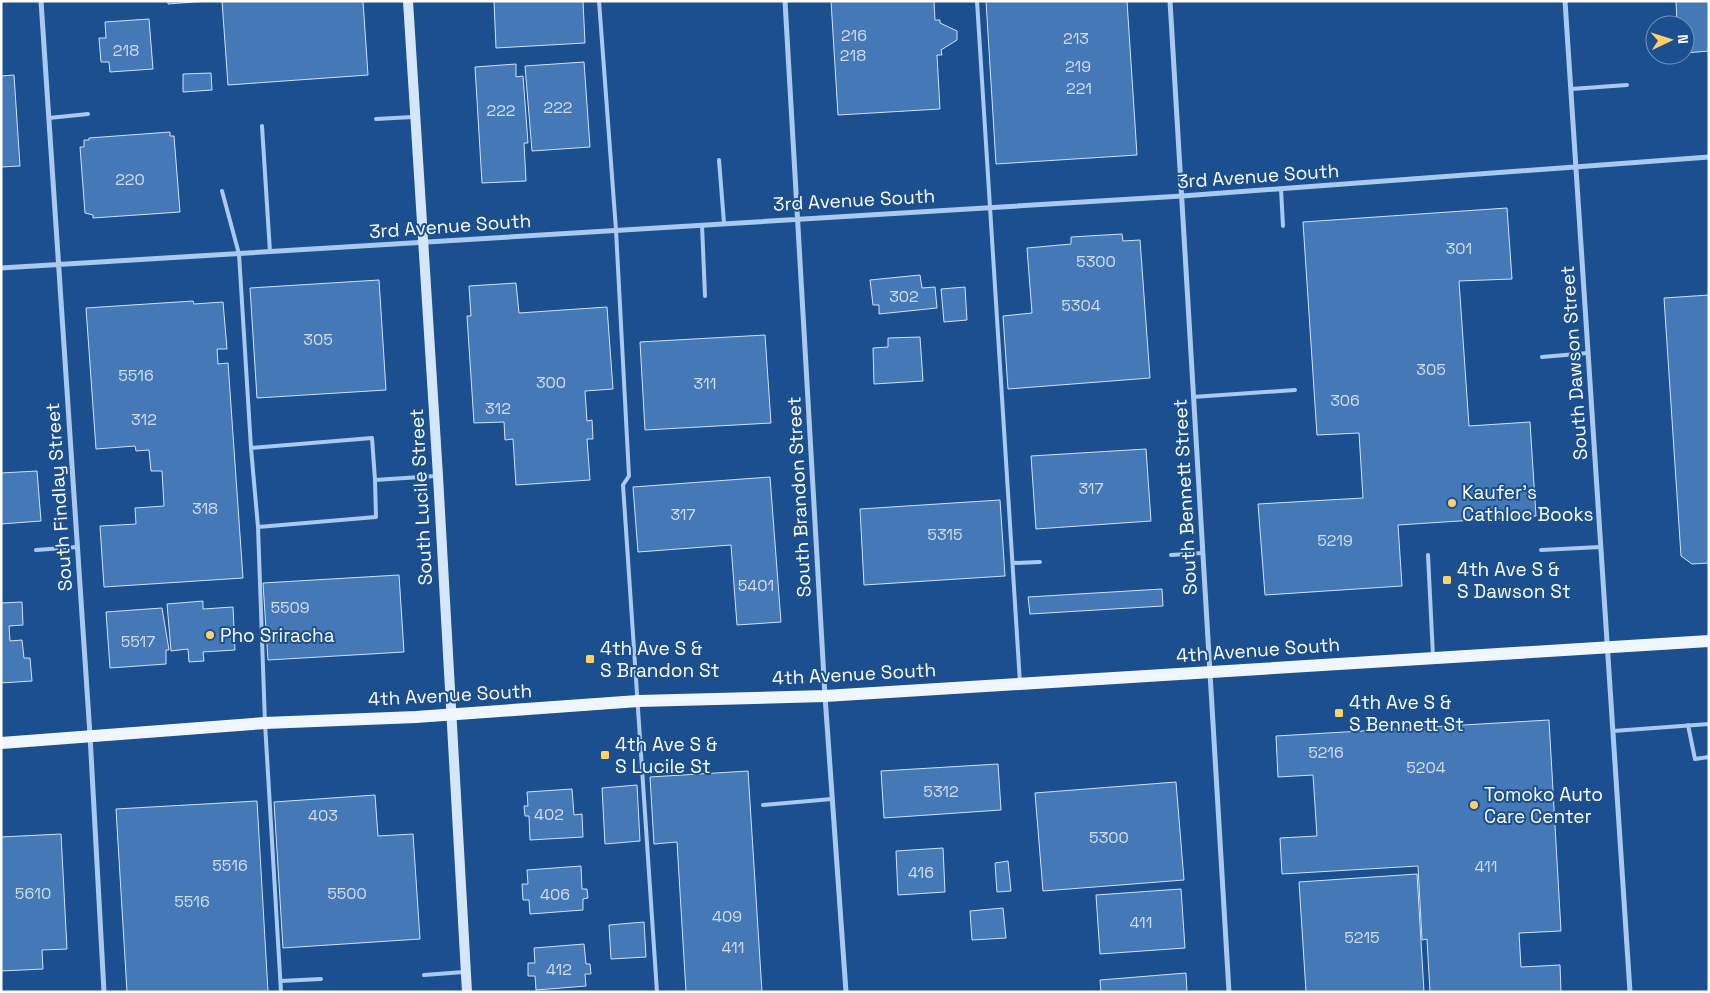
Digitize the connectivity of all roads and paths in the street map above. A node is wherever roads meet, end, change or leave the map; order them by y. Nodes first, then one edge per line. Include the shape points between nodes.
1 (41, 1) edge
2 (408, 1) edge
3 (600, 1) edge
4 (785, 1) edge
5 (977, 1) edge
6 (1170, 1) edge
7 (1565, 1) edge
8 (1627, 85) dead end
9 (1571, 89) junction
10 (88, 114) dead end
11 (415, 117) junction
12 (49, 118) junction
13 (376, 119) dead end
14 (262, 126) dead end
15 (1709, 157) edge
16 (719, 160) dead end
17 (1576, 167) junction
18 (1280, 189) junction
19 (222, 190) dead end
20 (1182, 196) junction
21 (990, 207) junction
22 (799, 218) junction
23 (724, 223) junction
24 (702, 225) junction
25 (1283, 226) dead end
26 (616, 230) junction
27 (423, 244) junction
28 (270, 252) junction
29 (239, 254) junction
30 (58, 264) junction
31 (1, 268) edge
32 (705, 296) dead end
33 (1588, 353) junction
34 (1542, 357) dead end
35 (1295, 390) dead end
36 (1194, 397) junction
37 (252, 448) junction
38 (438, 476) junction
39 (375, 480) junction
40 (258, 527) junction
41 (77, 547) junction
42 (1601, 547) junction
43 (36, 550) dead end
44 (1541, 550) dead end
45 (1203, 553) junction
46 (1171, 555) dead end
47 (1428, 555) dead end
48 (1040, 562) dead end
49 (1013, 563) junction
50 (1709, 640) edge
51 (1608, 647) junction
52 (1433, 658) junction
53 (1210, 672) junction
54 (1020, 684) junction
55 (825, 696) junction
56 (638, 701) junction
57 (451, 715) junction
58 (264, 723) junction
59 (1709, 724) edge
60 (1688, 725) junction
61 (1613, 731) junction
62 (90, 735) junction
63 (1, 743) edge
64 (1709, 757) edge
65 (832, 800) junction
66 (763, 805) dead end
67 (466, 972) junction
68 (424, 975) dead end
69 (321, 979) dead end
70 (280, 981) junction
71 (104, 992) edge
72 (281, 992) edge
73 (466, 992) edge
74 (656, 992) edge
75 (846, 992) edge
76 (1229, 992) edge
77 (1630, 992) edge

1 - 12 street, South Findlay Street
2 - 11 street, South Lucile Street
3 - 26 lane
4 - 22 street, South Brandon Street
5 - 21 lane
6 - 20 street, South Bennett Street
7 - 9 street, South Dawson Street
8 - 9 lane
9 - 17 street, South Dawson Street
10 - 12 lane
11 - 13 lane
11 - 27 street, South Lucile Street
12 - 30 street, South Findlay Street
14 - 28 lane
15 - 17 street, 3rd Avenue South
16 - 23 lane
17 - 18 street, 3rd Avenue South
17 - 33 street, South Dawson Street
18 - 20 street, 3rd Avenue South
18 - 25 lane
19 - 29 lane
20 - 21 street, 3rd Avenue South
20 - 36 street, South Bennett Street
21 - 22 street, 3rd Avenue South
21 - 49 lane
22 - 23 street, 3rd Avenue South
22 - 55 street, South Brandon Street
23 - 24 street, 3rd Avenue South
24 - 26 street, 3rd Avenue South
24 - 32 lane
26 - 27 street, 3rd Avenue South
26 - 56 lane via 630,476 623,485
27 - 28 street, 3rd Avenue South
27 - 38 street, South Lucile Street
28 - 29 street, 3rd Avenue South
29 - 30 street, 3rd Avenue South
29 - 37 lane
30 - 31 street, 3rd Avenue South
30 - 41 street, South Findlay Street
33 - 34 lane
33 - 42 street, South Dawson Street
35 - 36 lane
36 - 45 street, South Bennett Street
37 - 39 lane via 372,438
37 - 40 lane
38 - 39 lane
38 - 57 street, South Lucile Street
39 - 40 lane via 376,517
40 - 58 lane
41 - 43 lane
41 - 62 street, South Findlay Street
42 - 44 lane
42 - 51 street, South Dawson Street
45 - 46 lane
45 - 53 street, South Bennett Street
47 - 52 lane
48 - 49 lane
49 - 54 lane
50 - 51 main road, 4th Avenue South
51 - 52 main road, 4th Avenue South
51 - 61 street, South Dawson Street
52 - 53 main road, 4th Avenue South
53 - 54 main road, 4th Avenue South
53 - 76 street, South Bennett Street
54 - 55 main road, 4th Avenue South
55 - 56 main road, 4th Avenue South
55 - 65 street, South Brandon Street
56 - 57 main road, 4th Avenue South
56 - 74 lane
57 - 58 main road, 4th Avenue South
57 - 67 street, South Lucile Street
58 - 62 main road, 4th Avenue South
58 - 70 lane
59 - 60 lane
60 - 61 lane
60 - 64 lane via 1695,759
61 - 77 street, South Dawson Street
62 - 63 main road, 4th Avenue South
62 - 71 street, South Findlay Street
65 - 66 lane
65 - 75 street, South Brandon Street
67 - 68 lane
67 - 73 street, South Lucile Street
69 - 70 lane
70 - 72 lane

